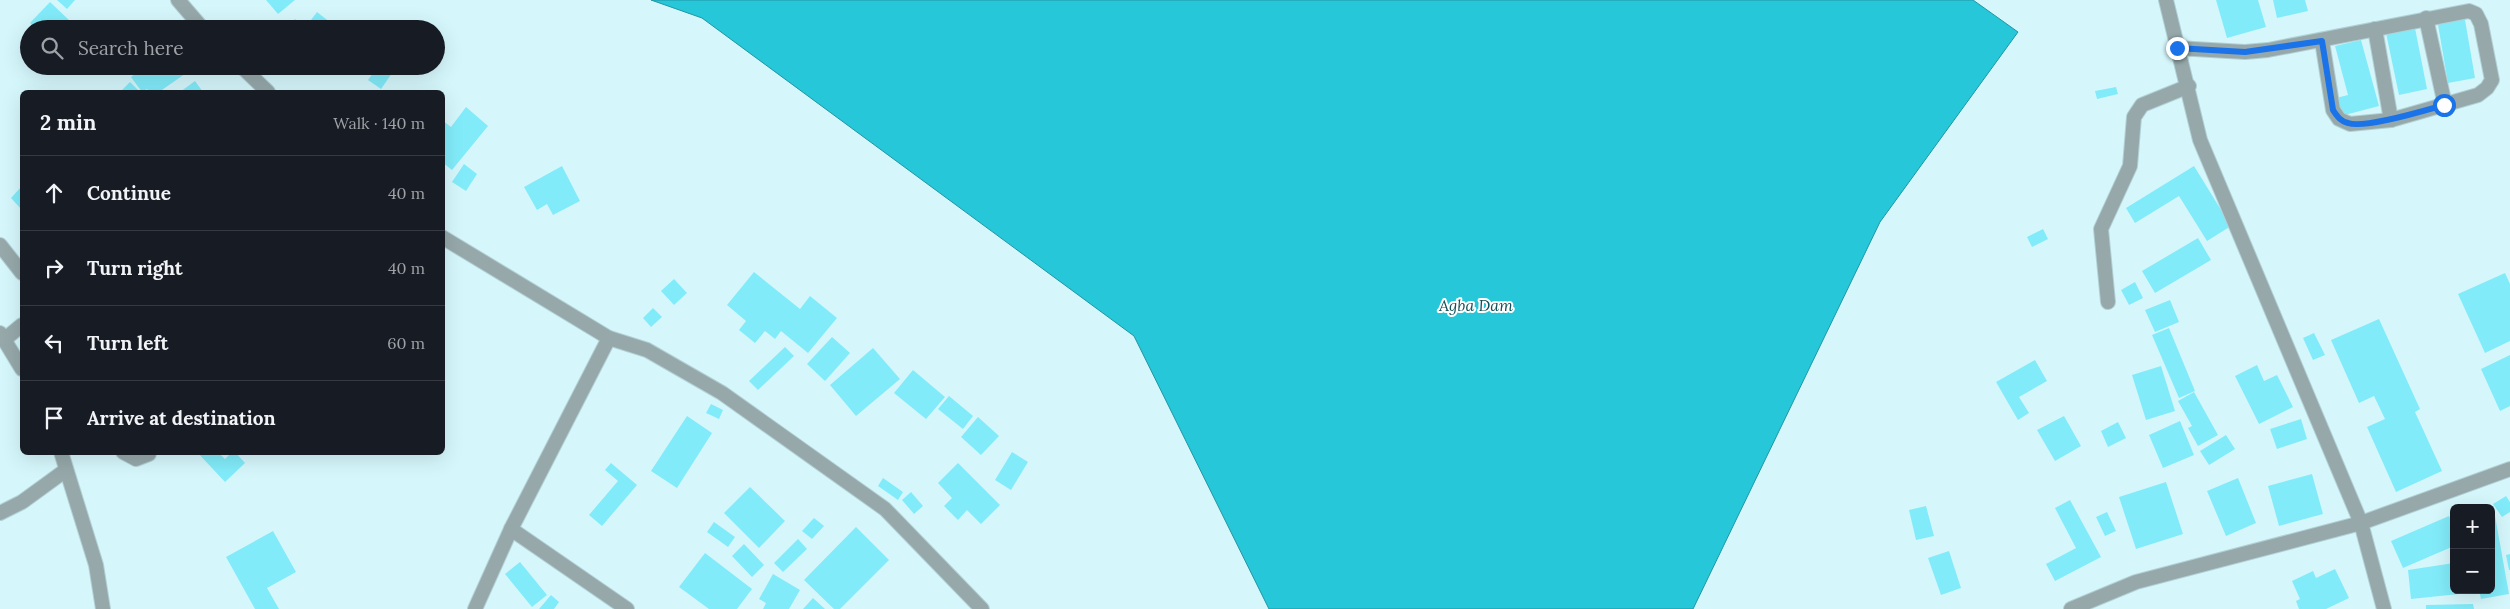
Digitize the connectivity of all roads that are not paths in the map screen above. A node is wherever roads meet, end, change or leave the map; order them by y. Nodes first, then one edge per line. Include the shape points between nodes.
1 (178, 0) edge
2 (2166, 0) edge
3 (2426, 18) junction
4 (195, 20) edge
5 (2375, 29) junction
6 (2322, 41) junction
7 (2177, 48) junction
8 (250, 75) edge
9 (2189, 86) junction
10 (266, 90) edge
11 (2444, 105) junction
12 (2391, 120) junction
13 (445, 239) edge
14 (0, 246) edge
15 (20, 271) edge
16 (2108, 302) dead end
17 (20, 326) edge
18 (2, 336) edge
19 (609, 338) junction
20 (20, 366) edge
21 (62, 455) edge
22 (129, 455) edge
23 (146, 455) edge
24 (2510, 469) edge
25 (66, 470) junction
26 (0, 513) edge
27 (2361, 523) junction
28 (511, 529) junction
29 (103, 609) edge
30 (475, 609) edge
31 (627, 609) edge
32 (982, 609) edge
33 (2071, 609) edge
34 (2384, 609) edge

1 - 4 street
2 - 7 street
3 - 5 street
3 - 11 street
3 - 11 street via 2469,10 2476,14 2490,63 2492,80 2487,88 2478,95
5 - 6 street
5 - 12 street
6 - 7 street via 2245,52
6 - 12 street via 2333,110 2339,119 2350,124
7 - 9 street
8 - 10 street
9 - 16 street via 2142,105 2134,117 2130,166 2101,229
9 - 27 street via 2200,140
11 - 12 street
13 - 19 street
14 - 15 street
17 - 18 street
18 - 20 street
19 - 28 street
19 - 32 street via 647,350 722,393 885,509
21 - 25 street
22 - 23 street via 136,459
24 - 27 street
25 - 26 street via 22,502
25 - 29 street via 96,565
27 - 33 street via 2136,582
27 - 34 street
28 - 30 street
28 - 31 street

